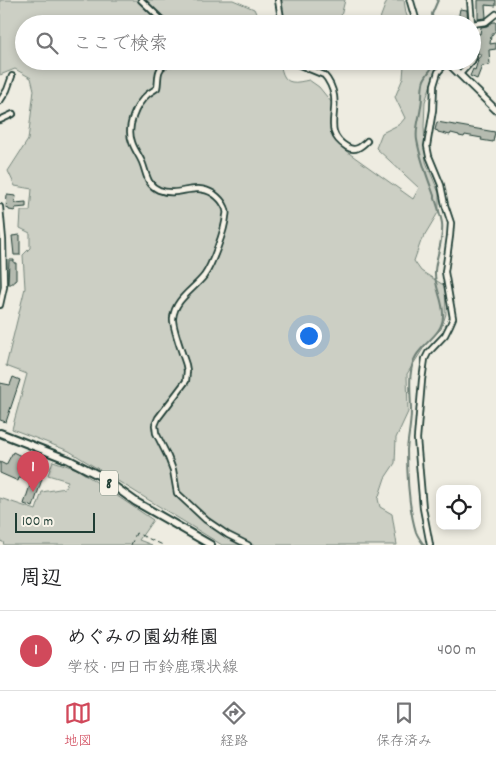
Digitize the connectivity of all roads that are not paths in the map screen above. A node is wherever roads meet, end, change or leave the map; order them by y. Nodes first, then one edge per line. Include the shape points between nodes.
1 (141, 0) edge
2 (278, 0) edge
3 (410, 0) edge
4 (470, 0) edge
5 (496, 14) edge
6 (157, 15) edge
7 (280, 15) edge
8 (414, 15) edge
9 (471, 15) edge
10 (481, 23) edge
11 (160, 70) edge
12 (312, 70) edge
13 (440, 70) edge
14 (456, 70) edge
15 (464, 70) edge
16 (460, 74) junction
17 (12, 76) dead end
18 (0, 101) edge
19 (496, 110) edge
20 (12, 114) dead end
21 (1, 117) edge
22 (367, 141) dead end
23 (0, 207) edge
24 (0, 305) edge
25 (0, 433) edge
26 (211, 545) edge
27 (248, 545) edge
28 (430, 545) edge

1 - 6 street
2 - 7 street
3 - 8 street
4 - 9 street
5 - 10 street
11 - 27 street via 157,88 141,103 131,120 131,140 146,178 151,185 168,192 197,188 207,191 224,204 227,214 204,276 175,310 172,320 186,365 186,381 158,418 156,433 173,470 177,493 206,520
12 - 22 street via 326,77 334,95 333,130 338,139 353,149 360,148
13 - 28 street via 434,84 427,146 451,224 445,272 452,318 445,335 428,353 423,368 417,439
14 - 16 street
15 - 16 street
16 - 19 street
17 - 18 street
20 - 21 street
23 - 24 street via 4,287
25 - 26 main road, 8 via 100,476 136,502

